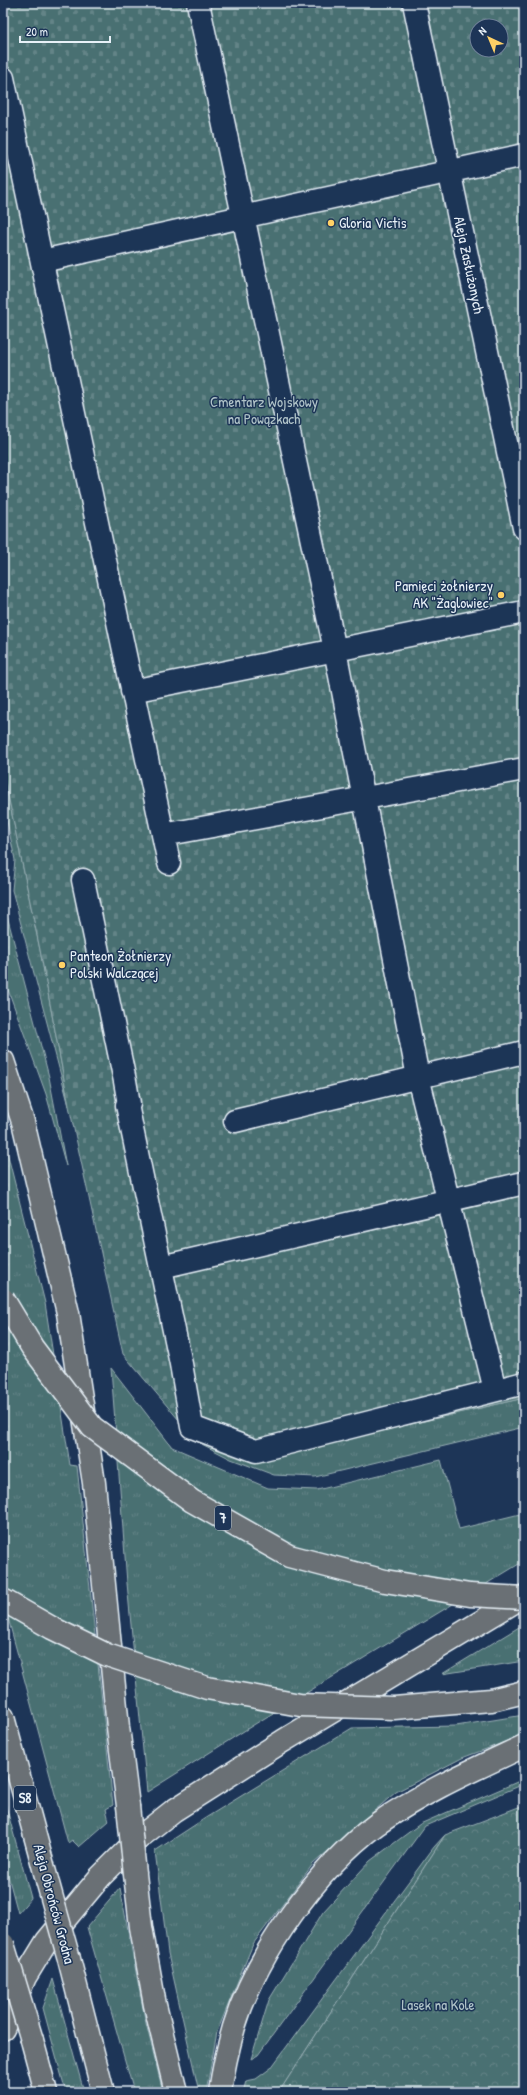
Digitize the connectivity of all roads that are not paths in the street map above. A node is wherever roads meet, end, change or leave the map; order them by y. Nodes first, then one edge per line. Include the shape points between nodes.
1 (198, 3) edge
2 (414, 3) edge
3 (3, 78) edge
4 (524, 155) edge
5 (449, 171) junction
6 (243, 216) junction
7 (42, 261) junction
8 (524, 528) edge
9 (524, 612) edge
10 (335, 650) junction
11 (132, 691) junction
12 (524, 769) edge
13 (364, 798) junction
14 (163, 835) junction
15 (169, 863) dead end
16 (83, 880) dead end
17 (524, 1052) edge
18 (3, 1060) edge
19 (418, 1077) junction
20 (235, 1121) dead end
21 (524, 1183) edge
22 (448, 1201) junction
23 (161, 1267) junction
24 (3, 1299) edge
25 (524, 1383) edge
26 (495, 1390) junction
27 (524, 1597) edge
28 (3, 1600) edge
29 (524, 1692) edge
30 (3, 1717) edge
31 (524, 1746) edge
32 (3, 1944) edge
33 (3, 2029) edge
34 (46, 2092) edge
35 (104, 2092) edge
36 (176, 2092) edge
37 (220, 2092) edge

1 - 6 street
2 - 5 street, Aleja Zasłużonych
3 - 7 street
4 - 5 street
5 - 6 street
5 - 8 street, Aleja Zasłużonych
6 - 7 street
6 - 10 street
7 - 11 street
9 - 10 street
10 - 11 street
10 - 13 street
11 - 14 street
12 - 13 street
13 - 14 street
13 - 19 street
14 - 15 street
16 - 23 street
17 - 19 street
18 - 36 main road, bridge via 23,1122 68,1313 94,1483 141,1927 155,2005
19 - 20 street
19 - 22 street
21 - 22 street
22 - 23 street
22 - 26 street
23 - 26 street via 192,1427 256,1451
24 - 27 main road, 7, bridge via 32,1347 92,1427 192,1501 290,1556 385,1581 470,1595
25 - 26 street
27 - 33 main road via 283,1741 173,1811 140,1837 100,1877 47,1941 25,1977
28 - 29 main road, bridge via 107,1655 207,1688 300,1705 394,1708 491,1700
30 - 35 main road, Aleja Obrońców Grodna / S8, bridge
31 - 37 main road via 453,1779 376,1825 344,1853 314,1886 290,1916 267,1953 250,1988 235,2026
32 - 34 main road, bridge

